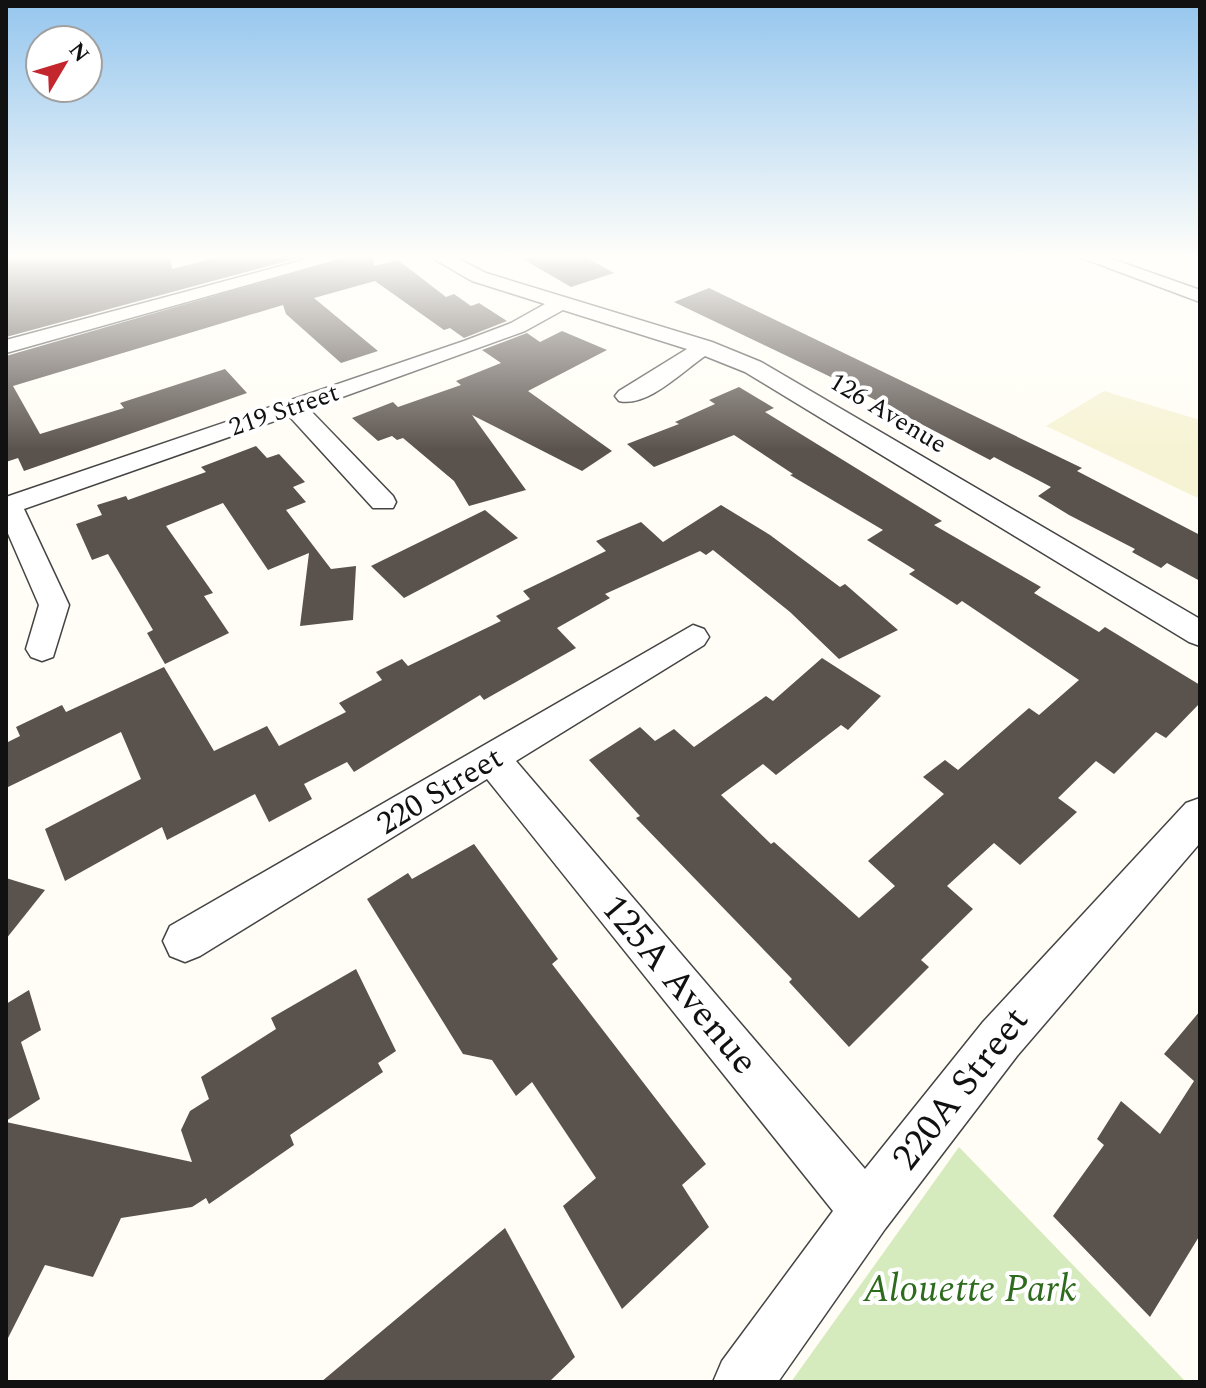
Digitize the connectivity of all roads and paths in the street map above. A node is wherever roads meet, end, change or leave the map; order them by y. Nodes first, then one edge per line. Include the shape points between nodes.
1 (106, 320) edge
2 (528, 320) edge
3 (612, 320) edge
4 (6, 347) edge
5 (704, 347) junction
6 (627, 396) dead end
7 (293, 406) junction
8 (383, 502) dead end
9 (7, 506) edge
10 (1200, 634) edge
11 (693, 637) dead end
12 (42, 649) dead end
13 (493, 760) junction
14 (1200, 815) edge
15 (185, 941) dead end
16 (866, 1210) junction
17 (743, 1382) edge

1 - 4 street
2 - 7 street, 219 Street via 497,336
3 - 5 street, 126 Avenue
5 - 6 street
5 - 10 street, 126 Avenue via 776,379
7 - 8 street
7 - 9 street, 219 Street
9 - 12 street via 54,605
11 - 13 street, 220 Street
13 - 15 street, 220 Street
13 - 16 street, 125A Avenue
14 - 16 street, 220A Street via 1031,1000
16 - 17 street, 220A Street

